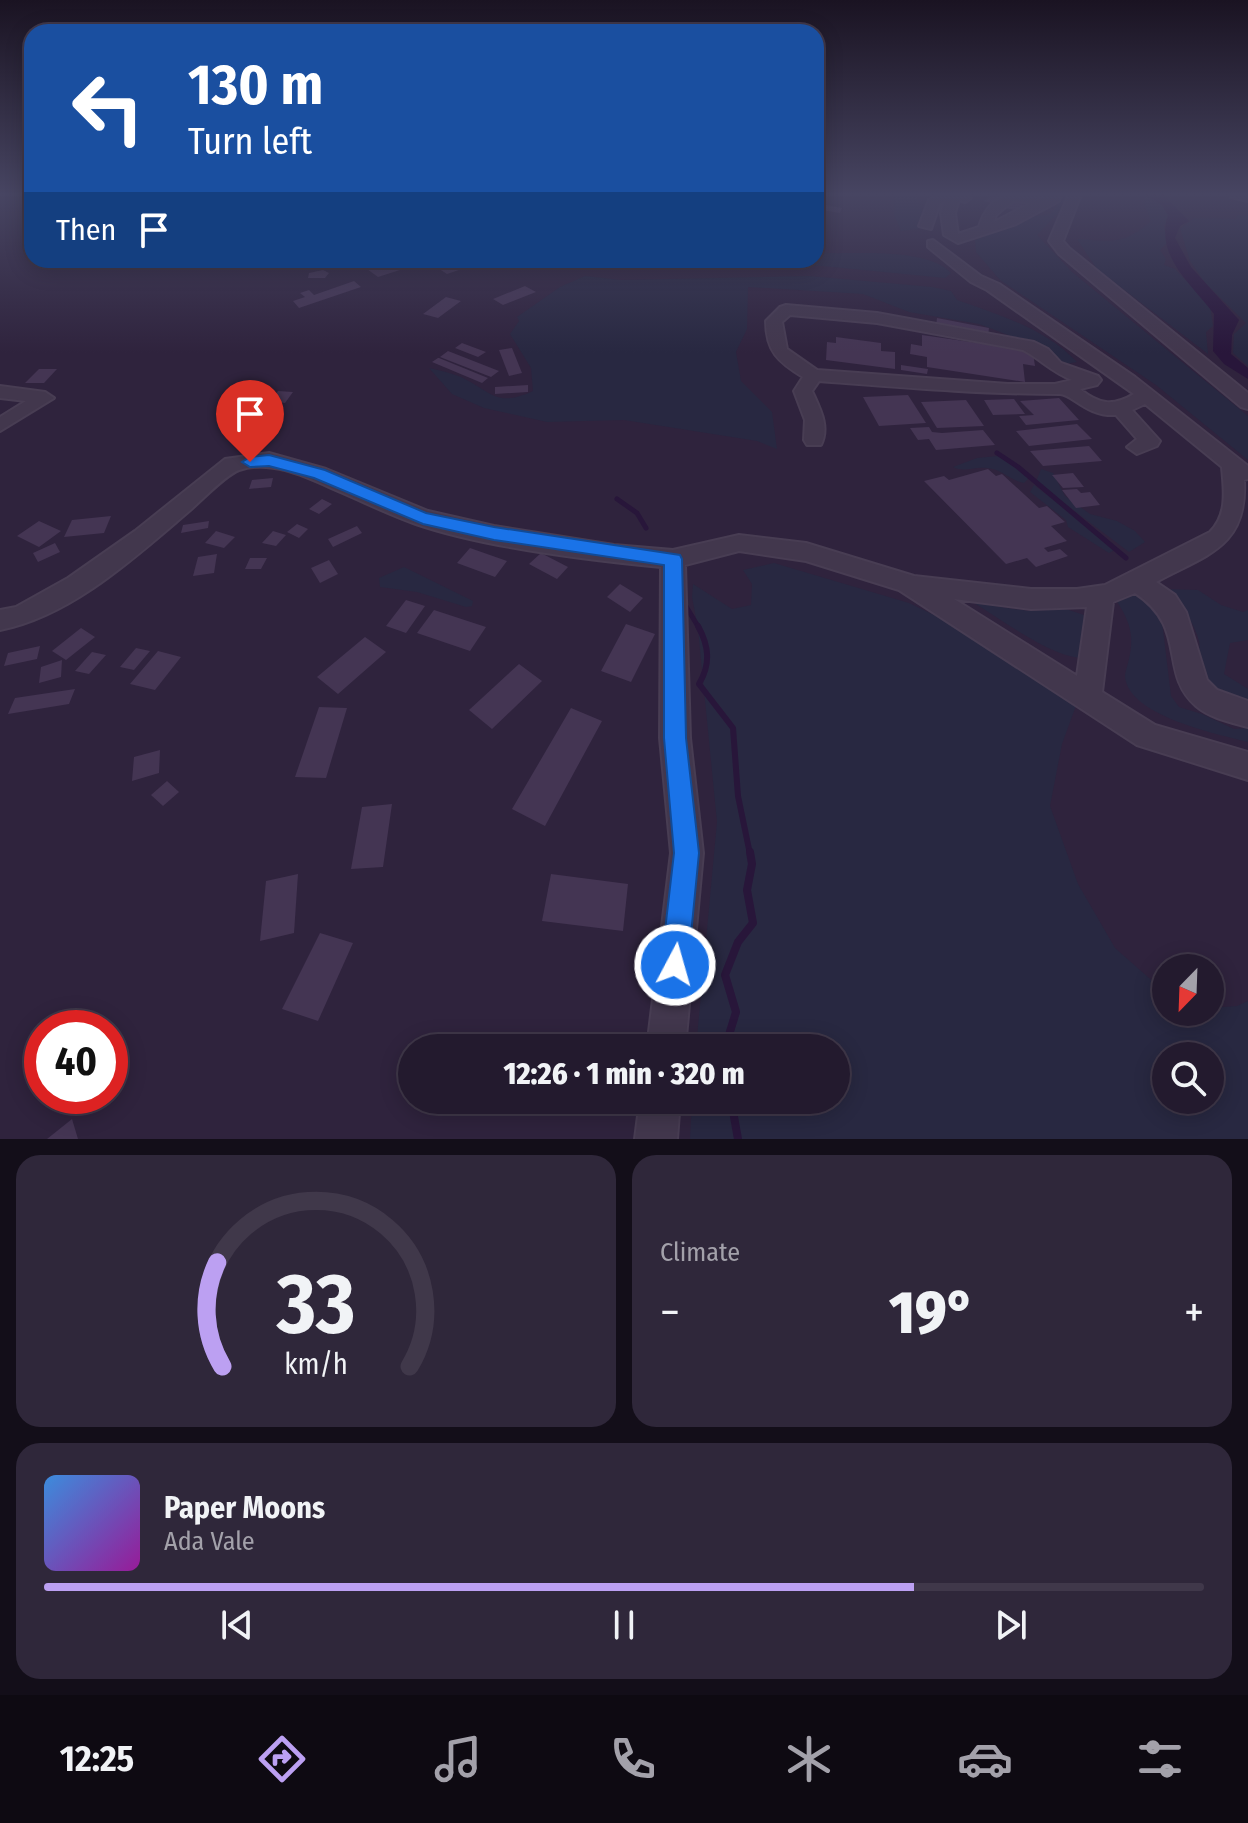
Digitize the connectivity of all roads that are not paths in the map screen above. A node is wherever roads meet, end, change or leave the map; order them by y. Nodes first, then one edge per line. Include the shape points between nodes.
1 (942, 247) edge
2 (962, 247) edge
3 (1061, 247) edge
4 (993, 287) junction
5 (1117, 373) junction
6 (813, 375) junction
7 (1091, 381) junction
8 (1066, 387) junction
9 (0, 392) edge
10 (1147, 395) junction
11 (1248, 403) edge
12 (1121, 409) junction
13 (0, 425) edge
14 (814, 440) dead end
15 (1137, 447) dead end
16 (1238, 478) edge
17 (1248, 515) edge
18 (673, 559) junction
19 (1135, 580) junction
20 (907, 583) junction
21 (1101, 596) junction
22 (0, 620) edge
23 (1088, 697) junction
24 (1248, 714) edge
25 (1248, 766) edge
26 (668, 1034) edge
27 (659, 1114) edge
28 (656, 1139) edge

1 - 4 street via 976,279
2 - 4 street
3 - 11 street
4 - 5 street
5 - 7 street
5 - 10 street
6 - 7 street via 781,356 773,341 774,321 786,310 903,323 1028,346 1055,367
6 - 8 street via 1008,390
6 - 14 street via 803,391 815,420
7 - 8 street
8 - 12 street via 1083,403 1108,412
9 - 13 street via 45,398
10 - 12 street
10 - 16 street
12 - 15 street via 1150,441
16 - 17 street
16 - 19 street via 1235,517 1227,531
18 - 20 street via 739,543 806,552
18 - 22 street via 614,554 423,518 319,474 269,460 232,464 77,585 21,616
18 - 26 street via 675,738 687,853
19 - 21 street
19 - 24 street via 1174,613 1188,670 1203,695 1228,710
20 - 21 street via 1038,599
20 - 23 street
21 - 23 street
23 - 25 street via 1147,736
27 - 28 street

